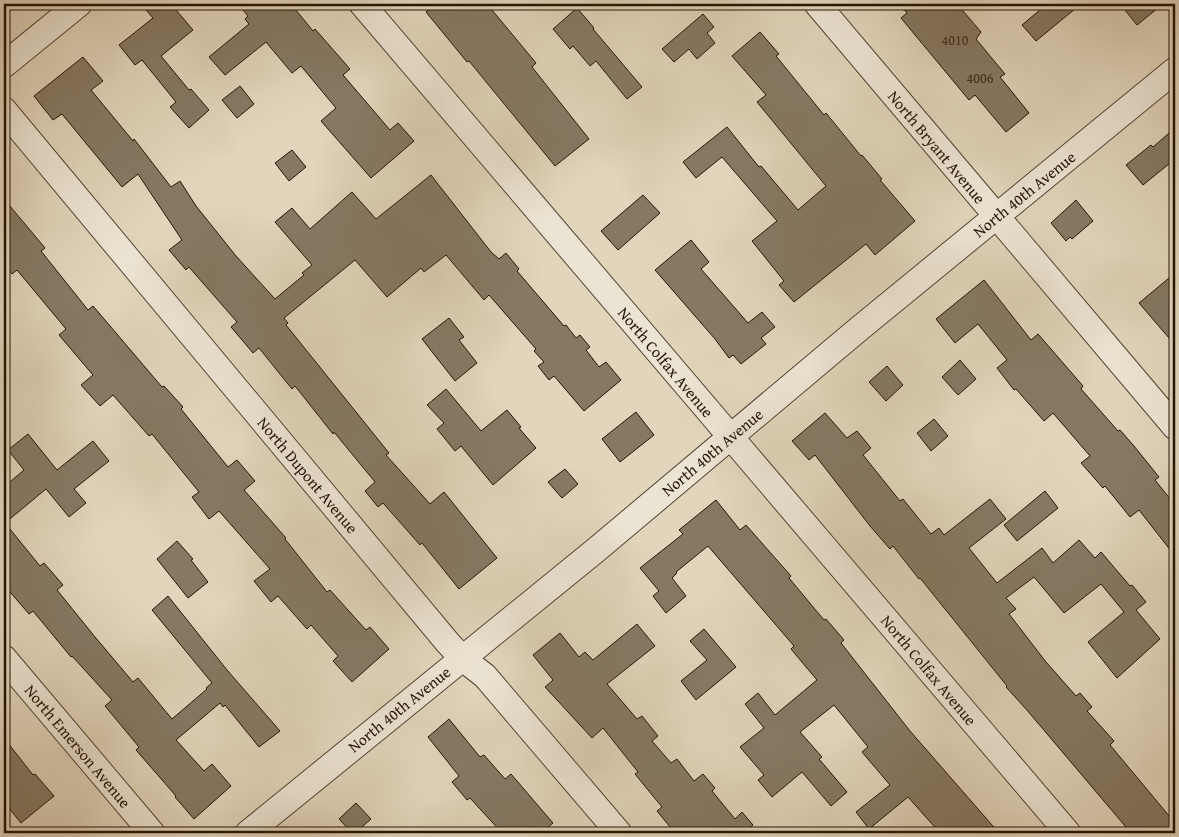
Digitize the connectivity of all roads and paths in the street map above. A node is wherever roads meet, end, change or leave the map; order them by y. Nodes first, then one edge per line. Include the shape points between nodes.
1 (79, 4) edge
2 (362, 4) edge
3 (817, 4) edge
4 (4, 66) edge
5 (1175, 70) edge
6 (4, 110) edge
7 (997, 217) junction
8 (1175, 427) edge
9 (730, 437) junction
10 (4, 658) edge
11 (462, 658) junction
12 (152, 833) edge
13 (248, 833) edge
14 (619, 833) edge
15 (1068, 833) edge

1 - 4 street
2 - 9 street, North Colfax Avenue
3 - 7 street, North Bryant Avenue
5 - 7 street, North 40th Avenue
6 - 11 street, North Dupont Avenue
7 - 8 street, North Bryant Avenue
7 - 9 street, North 40th Avenue
9 - 11 street, North 40th Avenue
9 - 15 street, North Colfax Avenue
10 - 12 street, North Emerson Avenue
11 - 13 street, North 40th Avenue
11 - 14 street, North Dupont Avenue via 485,676

